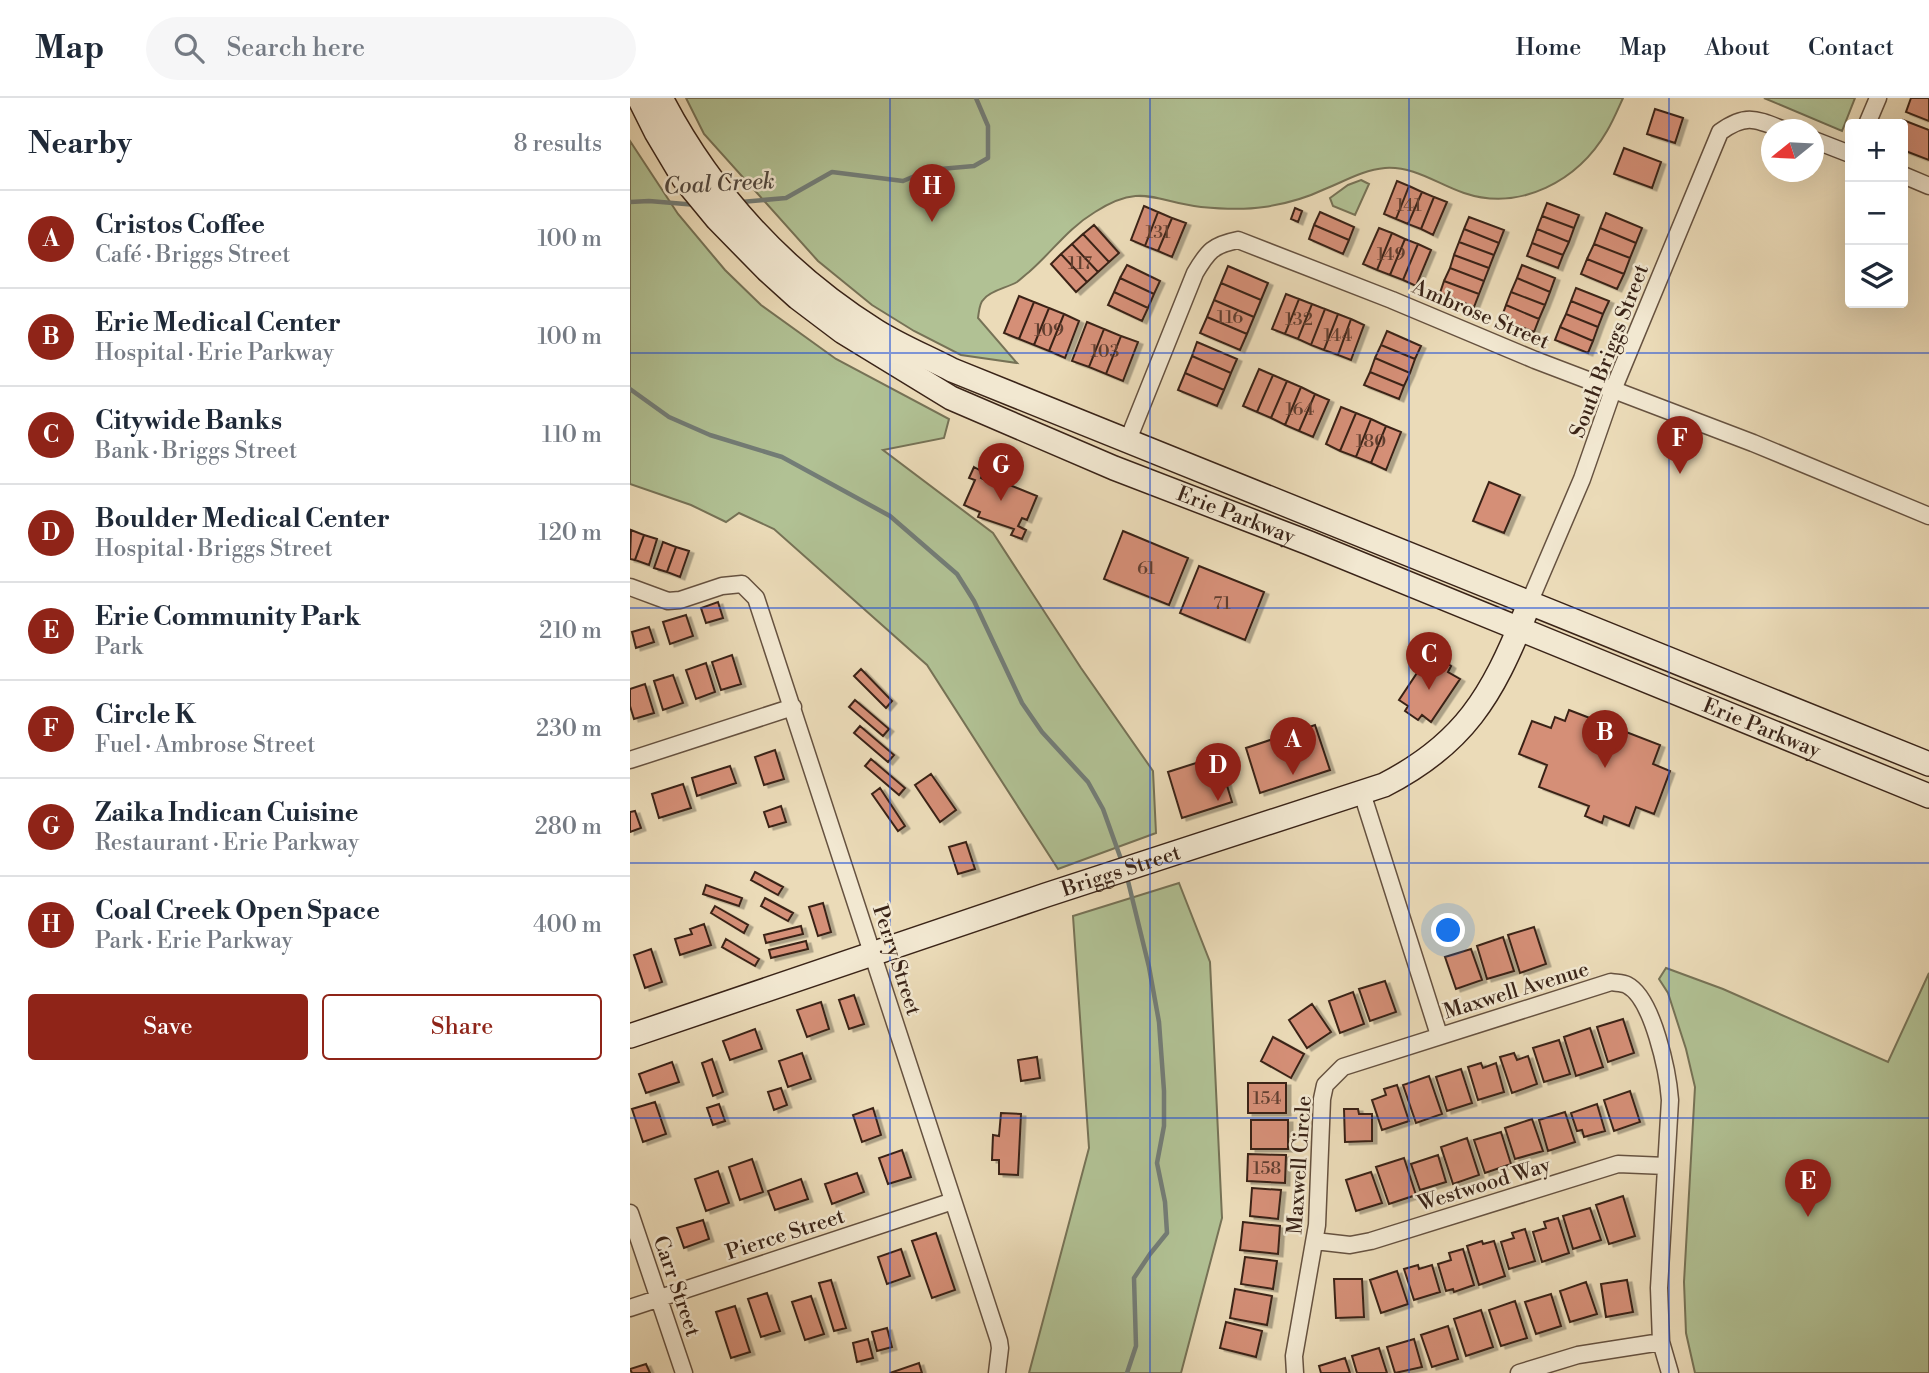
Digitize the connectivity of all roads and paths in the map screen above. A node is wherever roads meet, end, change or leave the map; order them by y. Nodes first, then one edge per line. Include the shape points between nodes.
1 (639, 98) edge
2 (661, 98) edge
3 (1878, 98) edge
4 (1869, 119) edge
5 (1761, 122) edge
6 (666, 130) junction
7 (1824, 144) edge
8 (1845, 152) edge
9 (1908, 177) edge
10 (1929, 186) edge
11 (1613, 390) junction
12 (1128, 440) junction
13 (1929, 516) edge
14 (630, 587) edge
15 (1530, 603) junction
16 (1519, 629) junction
17 (793, 707) junction
18 (630, 761) edge
19 (1929, 764) edge
20 (1362, 793) junction
21 (1929, 796) edge
22 (872, 954) junction
23 (1439, 1035) junction
24 (630, 1036) edge
25 (1666, 1166) junction
26 (953, 1201) junction
27 (630, 1213) edge
28 (1315, 1241) junction
29 (659, 1298) junction
30 (630, 1308) edge
31 (1661, 1342) junction
32 (684, 1373) edge
33 (996, 1373) edge
34 (1295, 1373) edge
35 (1519, 1373) edge
36 (1670, 1373) edge

1 - 6 main road, Erie Parkway
2 - 6 main road, Erie Parkway
3 - 4 street
5 - 11 street, South Briggs Street via 1736,120 1720,132
6 - 12 main road, Erie Parkway via 791,266 878,332 942,365
6 - 16 main road, Erie Parkway via 684,179 767,270 843,332 951,398
7 - 8 street
9 - 10 street
11 - 12 street, Ambrose Street via 1238,240 1220,243 1195,273
11 - 13 street, Ambrose Street
11 - 15 street, South Briggs Street via 1583,479
12 - 15 main road, Erie Parkway
14 - 17 street, Perry Street via 668,601 742,584 756,598
15 - 16 main road, Briggs Street
15 - 19 main road, Erie Parkway
16 - 20 main road, Briggs Street via 1473,716 1423,763
16 - 21 main road, Erie Parkway
17 - 18 street
17 - 22 street, Perry Street
20 - 22 main road, Briggs Street
20 - 23 street, Maxwell Avenue
22 - 24 main road, Briggs Street
22 - 26 street, Perry Street
23 - 25 street, Maxwell Avenue via 1611,982 1627,985 1643,999 1668,1076
23 - 28 street, Maxwell Circle via 1343,1067 1325,1085
25 - 28 street, Westwood Way via 1618,1164 1371,1241 1350,1245
25 - 31 street, Maxwell Avenue via 1659,1288
26 - 29 street, Pierce Street
26 - 33 street, Perry Street via 999,1341
27 - 29 street, Carr Street
28 - 34 street, Maxwell Circle via 1294,1356
29 - 30 street, Pierce Street
29 - 32 street, Carr Street
31 - 35 street via 1578,1356
31 - 36 street, Maxwell Avenue

